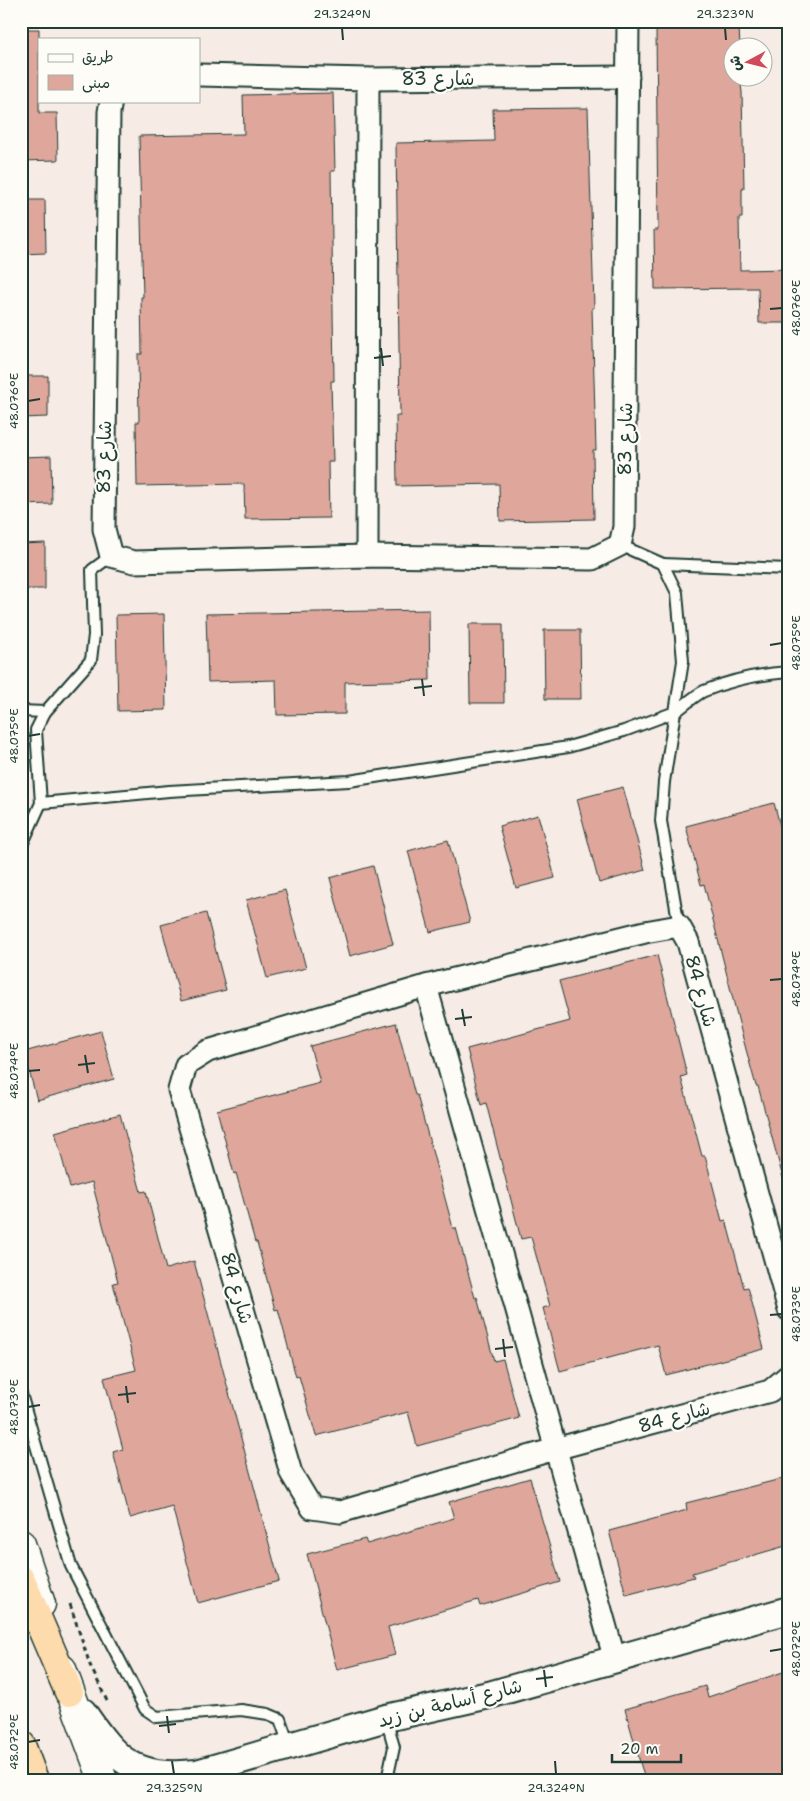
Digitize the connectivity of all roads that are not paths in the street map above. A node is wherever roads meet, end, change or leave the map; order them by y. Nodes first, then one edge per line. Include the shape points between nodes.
1 (628, 21) edge
2 (200, 75) edge
3 (628, 77) junction
4 (368, 79) junction
5 (111, 102) edge
6 (620, 545) junction
7 (111, 556) junction
8 (367, 556) junction
9 (663, 564) junction
10 (789, 569) edge
11 (789, 672) edge
12 (21, 711) edge
13 (45, 712) junction
14 (676, 712) junction
15 (41, 803) junction
16 (21, 847) edge
17 (679, 926) junction
18 (426, 986) junction
19 (789, 1310) edge
20 (789, 1375) edge
21 (21, 1394) edge
22 (555, 1449) junction
23 (21, 1544) edge
24 (21, 1580) edge
25 (789, 1610) edge
26 (615, 1660) junction
27 (69, 1692) junction
28 (386, 1718) junction
29 (21, 1745) edge
30 (289, 1745) junction
31 (194, 1776) edge
32 (34, 1780) edge
33 (102, 1780) edge
34 (387, 1780) edge

1 - 3 street, شارع 83
2 - 4 street, شارع 83
3 - 4 street, شارع 83
3 - 6 street, شارع 83 via 624,527
4 - 8 street
5 - 7 street, شارع 83 via 108,112 104,529
6 - 8 street via 592,559
6 - 9 lane
7 - 8 street via 134,562
7 - 13 lane via 92,570 94,634 90,660
9 - 10 lane
9 - 14 lane via 677,593 678,603 682,660
11 - 14 lane via 763,673 703,692
12 - 13 lane
13 - 15 lane via 36,730
14 - 15 lane via 568,747 349,780
14 - 17 lane via 661,821
15 - 16 lane
17 - 18 street, شارع 84
17 - 19 street, شارع 84 via 688,942
18 - 22 street
18 - 22 street, شارع 84 via 208,1051 186,1064 179,1090 291,1473 312,1508 340,1512
20 - 22 street, شارع 84 via 770,1391
21 - 30 lane via 71,1566 146,1709 158,1716 240,1710 268,1714 280,1719
22 - 26 street
23 - 27 main road
24 - 27 highway
25 - 26 street, شارع أسامة بن زيد
26 - 28 street, شارع أسامة بن زيد via 488,1695
27 - 31 street, شارع أسامة بن زيد via 110,1750 122,1760 150,1772
27 - 33 main road
28 - 30 street, شارع أسامة بن زيد
28 - 34 lane via 394,1748
29 - 32 highway
30 - 31 street, شارع أسامة بن زيد

